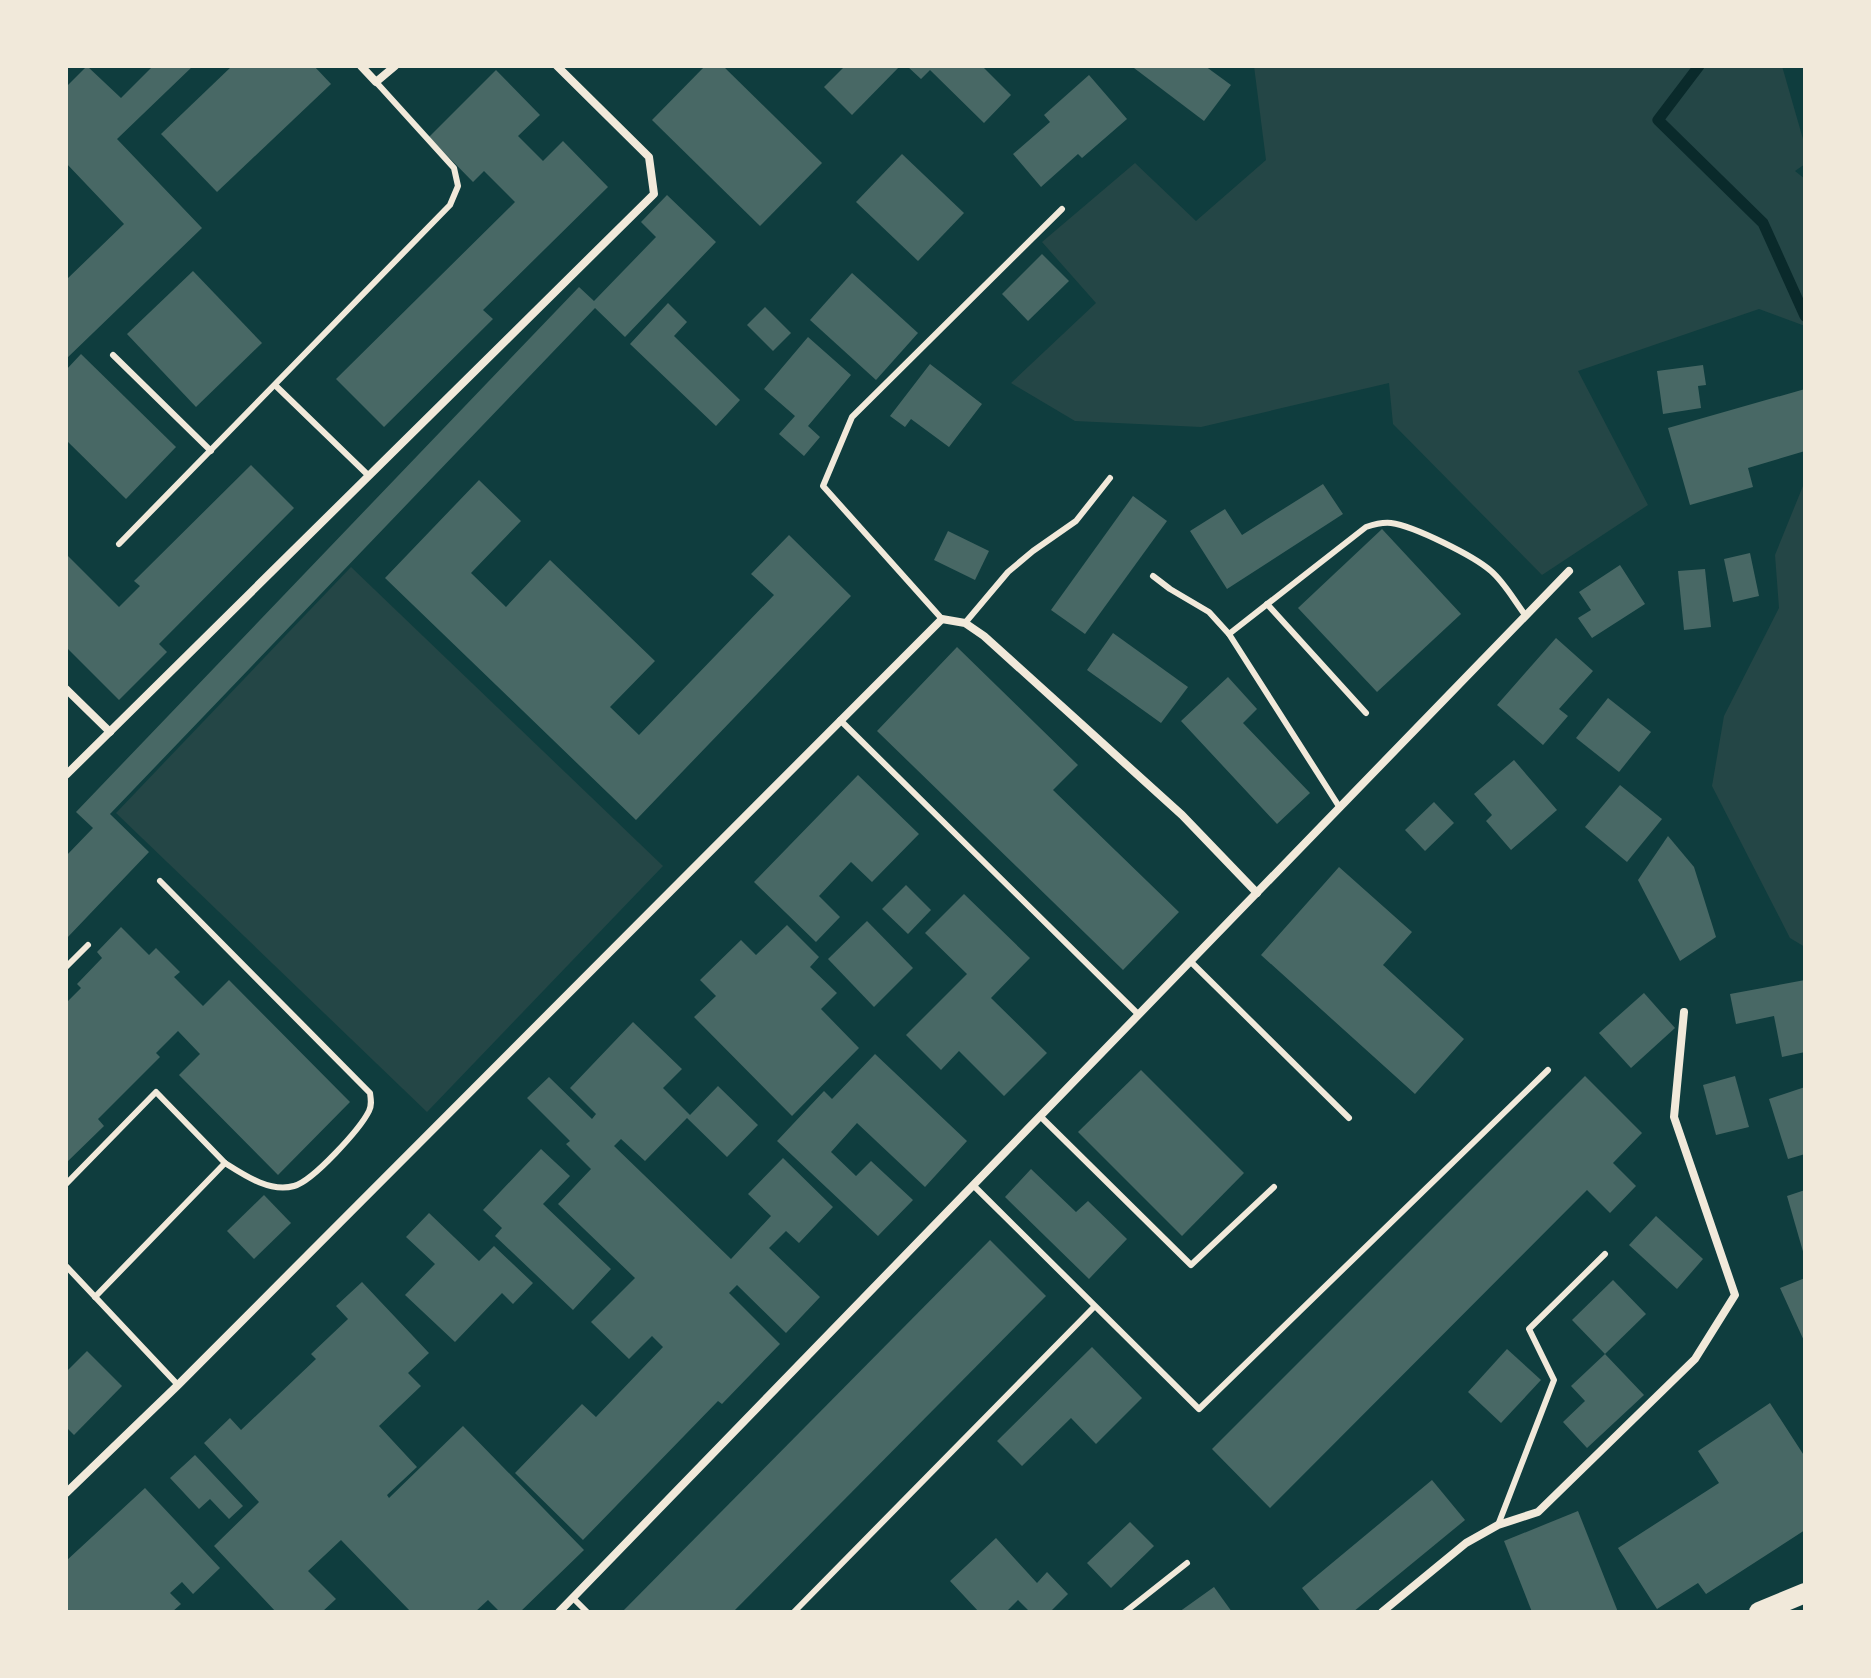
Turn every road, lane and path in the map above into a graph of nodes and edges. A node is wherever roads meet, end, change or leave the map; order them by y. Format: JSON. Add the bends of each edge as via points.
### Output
{"nodes":[{"id":1,"x":361,"y":66,"type":"edge"},
{"id":2,"x":395,"y":66,"type":"edge"},
{"id":3,"x":557,"y":66,"type":"edge"},
{"id":4,"x":376,"y":82,"type":"junction"},
{"id":5,"x":1062,"y":209,"type":"dead end"},
{"id":6,"x":113,"y":355,"type":"dead end"},
{"id":7,"x":276,"y":386,"type":"junction"},
{"id":8,"x":211,"y":451,"type":"junction"},
{"id":9,"x":369,"y":476,"type":"junction"},
{"id":10,"x":1110,"y":478,"type":"dead end"},
{"id":11,"x":119,"y":544,"type":"dead end"},
{"id":12,"x":1569,"y":571,"type":"dead end"},
{"id":13,"x":1153,"y":576,"type":"dead end"},
{"id":14,"x":1267,"y":604,"type":"junction"},
{"id":15,"x":1526,"y":616,"type":"junction"},
{"id":16,"x":942,"y":619,"type":"junction"},
{"id":17,"x":965,"y":623,"type":"junction"},
{"id":18,"x":1229,"y":634,"type":"junction"},
{"id":19,"x":66,"y":689,"type":"edge"},
{"id":20,"x":1366,"y":713,"type":"dead end"},
{"id":21,"x":840,"y":720,"type":"junction"},
{"id":22,"x":110,"y":732,"type":"junction"},
{"id":23,"x":66,"y":775,"type":"edge"},
{"id":24,"x":1340,"y":808,"type":"junction"},
{"id":25,"x":160,"y":881,"type":"dead end"},
{"id":26,"x":1257,"y":893,"type":"junction"},
{"id":27,"x":88,"y":945,"type":"dead end"},
{"id":28,"x":1190,"y":961,"type":"junction"},
{"id":29,"x":66,"y":967,"type":"edge"},
{"id":30,"x":1684,"y":1012,"type":"dead end"},
{"id":31,"x":1139,"y":1015,"type":"junction"},
{"id":32,"x":1548,"y":1070,"type":"dead end"},
{"id":33,"x":1040,"y":1116,"type":"junction"},
{"id":34,"x":1349,"y":1118,"type":"dead end"},
{"id":35,"x":225,"y":1163,"type":"junction"},
{"id":36,"x":66,"y":1184,"type":"edge"},
{"id":37,"x":973,"y":1185,"type":"junction"},
{"id":38,"x":1274,"y":1187,"type":"dead end"},
{"id":39,"x":1605,"y":1254,"type":"dead end"},
{"id":40,"x":66,"y":1266,"type":"edge"},
{"id":41,"x":95,"y":1297,"type":"junction"},
{"id":42,"x":1094,"y":1307,"type":"junction"},
{"id":43,"x":178,"y":1385,"type":"junction"},
{"id":44,"x":66,"y":1493,"type":"edge"},
{"id":45,"x":1498,"y":1525,"type":"junction"},
{"id":46,"x":1187,"y":1563,"type":"dead end"},
{"id":47,"x":1805,"y":1593,"type":"edge"},
{"id":48,"x":573,"y":1598,"type":"junction"},
{"id":49,"x":559,"y":1612,"type":"edge"},
{"id":50,"x":587,"y":1612,"type":"edge"},
{"id":51,"x":794,"y":1612,"type":"edge"},
{"id":52,"x":1125,"y":1612,"type":"edge"},
{"id":53,"x":1382,"y":1612,"type":"edge"},
{"id":54,"x":1759,"y":1612,"type":"edge"}],
"edges":[{"from":1,"to":4,"type":"street"},
{"from":2,"to":4,"type":"street"},
{"from":3,"to":9,"type":"street","via":[[649,157],[654,194]]},
{"from":4,"to":7,"type":"lane","via":[[454,168],[458,186],[450,205]]},
{"from":5,"to":16,"type":"lane","via":[[852,417],[823,486]]},
{"from":6,"to":8,"type":"lane"},
{"from":7,"to":8,"type":"lane"},
{"from":7,"to":9,"type":"lane"},
{"from":8,"to":11,"type":"lane"},
{"from":9,"to":22,"type":"street"},
{"from":10,"to":17,"type":"lane","via":[[1076,521],[1008,572]]},
{"from":12,"to":15,"type":"street"},
{"from":13,"to":18,"type":"lane","via":[[1209,612]]},
{"from":14,"to":15,"type":"lane","via":[[1366,527],[1393,523],[1492,572]]},
{"from":14,"to":18,"type":"lane"},
{"from":14,"to":20,"type":"lane"},
{"from":15,"to":24,"type":"street"},
{"from":16,"to":17,"type":"street"},
{"from":16,"to":21,"type":"street"},
{"from":17,"to":26,"type":"street","via":[[1182,815]]},
{"from":18,"to":24,"type":"lane"},
{"from":19,"to":22,"type":"street"},
{"from":21,"to":31,"type":"lane"},
{"from":21,"to":43,"type":"street"},
{"from":22,"to":23,"type":"street"},
{"from":24,"to":26,"type":"street"},
{"from":25,"to":35,"type":"lane","via":[[370,1093],[371,1107],[362,1122],[307,1180],[293,1187],[252,1180]]},
{"from":26,"to":28,"type":"street"},
{"from":27,"to":29,"type":"lane"},
{"from":28,"to":31,"type":"street"},
{"from":28,"to":34,"type":"lane"},
{"from":30,"to":45,"type":"street","via":[[1674,1117],[1735,1295],[1695,1359],[1538,1512]]},
{"from":31,"to":33,"type":"street"},
{"from":32,"to":42,"type":"lane","via":[[1199,1409]]},
{"from":33,"to":37,"type":"street"},
{"from":33,"to":38,"type":"lane","via":[[1191,1265]]},
{"from":35,"to":36,"type":"lane","via":[[156,1092]]},
{"from":35,"to":41,"type":"lane"},
{"from":37,"to":42,"type":"lane"},
{"from":37,"to":48,"type":"street"},
{"from":39,"to":45,"type":"lane","via":[[1529,1329],[1554,1380]]},
{"from":40,"to":41,"type":"lane"},
{"from":41,"to":43,"type":"lane"},
{"from":42,"to":51,"type":"lane"},
{"from":43,"to":44,"type":"street"},
{"from":45,"to":53,"type":"street","via":[[1466,1543]]},
{"from":46,"to":52,"type":"lane"},
{"from":47,"to":54,"type":"main road"},
{"from":48,"to":49,"type":"street"},
{"from":48,"to":50,"type":"lane"}]}
